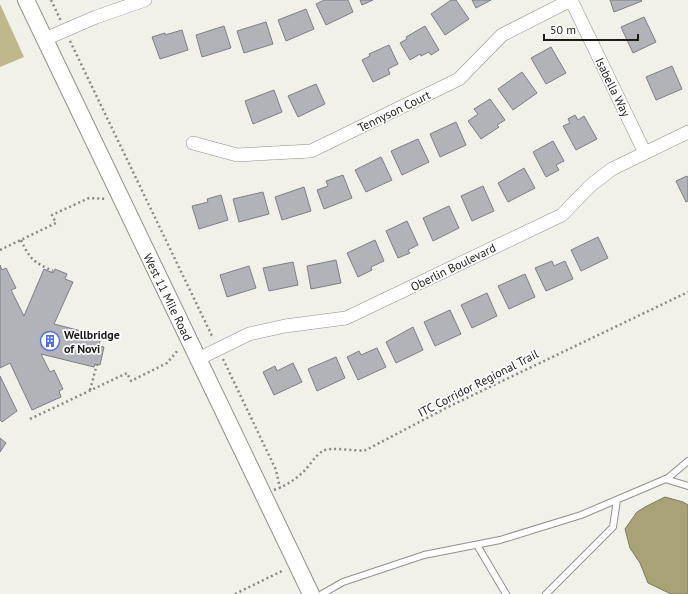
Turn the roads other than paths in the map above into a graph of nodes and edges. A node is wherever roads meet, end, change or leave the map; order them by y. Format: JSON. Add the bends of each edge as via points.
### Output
{"nodes":[{"id":1,"x":26,"y":0,"type":"edge"},
{"id":2,"x":145,"y":0,"type":"edge"},
{"id":3,"x":571,"y":0,"type":"edge"},
{"id":4,"x":45,"y":39,"type":"junction"},
{"id":5,"x":688,"y":132,"type":"edge"},
{"id":6,"x":193,"y":143,"type":"dead end"},
{"id":7,"x":644,"y":153,"type":"junction"},
{"id":8,"x":198,"y":359,"type":"junction"},
{"id":9,"x":688,"y":462,"type":"edge"},
{"id":10,"x":665,"y":479,"type":"junction"},
{"id":11,"x":688,"y":486,"type":"edge"},
{"id":12,"x":617,"y":500,"type":"junction"},
{"id":13,"x":477,"y":545,"type":"junction"},
{"id":14,"x":311,"y":594,"type":"edge"},
{"id":15,"x":322,"y":594,"type":"edge"},
{"id":16,"x":506,"y":594,"type":"edge"},
{"id":17,"x":546,"y":594,"type":"edge"}],
"edges":[{"from":1,"to":4,"type":"street","name":"West 11 Mile Road"},
{"from":2,"to":4,"type":"street"},
{"from":3,"to":6,"type":"street","name":"Tennyson Court","via":[[502,35],[459,79],[311,151],[238,154]]},
{"from":3,"to":7,"type":"street","name":"Isabella Way"},
{"from":4,"to":8,"type":"street","name":"West 11 Mile Road"},
{"from":5,"to":7,"type":"street","name":"Oberlin Boulevard"},
{"from":7,"to":8,"type":"street","name":"Oberlin Boulevard","via":[[612,169],[591,185],[562,215],[346,318],[285,326],[249,334]]},
{"from":8,"to":14,"type":"street","name":"West 11 Mile Road"},
{"from":9,"to":10,"type":"lane"},
{"from":10,"to":11,"type":"lane"},
{"from":10,"to":12,"type":"lane"},
{"from":12,"to":13,"type":"lane","via":[[523,534]]},
{"from":12,"to":17,"type":"lane","via":[[613,527]]},
{"from":13,"to":15,"type":"lane","via":[[424,555],[344,582]]},
{"from":13,"to":16,"type":"lane"}]}
